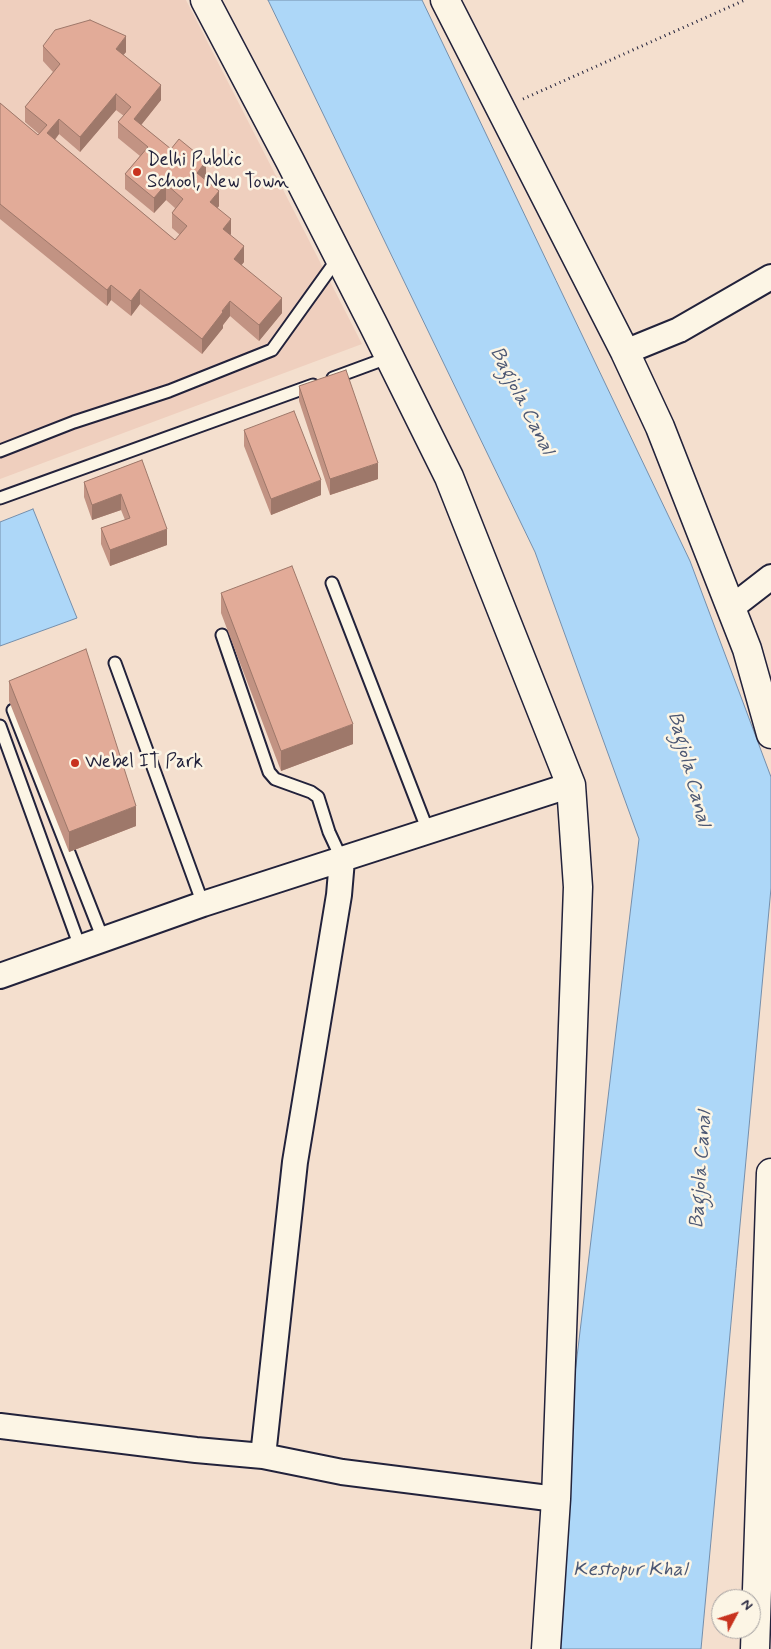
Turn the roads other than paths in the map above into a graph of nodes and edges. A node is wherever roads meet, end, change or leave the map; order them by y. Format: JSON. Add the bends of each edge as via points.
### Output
{"nodes":[{"id":1,"x":205,"y":0,"type":"edge"},
{"id":2,"x":445,"y":0,"type":"edge"},
{"id":3,"x":339,"y":256,"type":"junction"},
{"id":4,"x":771,"y":276,"type":"edge"},
{"id":5,"x":625,"y":352,"type":"junction"},
{"id":6,"x":390,"y":357,"type":"junction"},
{"id":7,"x":0,"y":451,"type":"edge"},
{"id":8,"x":0,"y":498,"type":"edge"},
{"id":9,"x":771,"y":577,"type":"edge"},
{"id":10,"x":332,"y":583,"type":"dead end"},
{"id":11,"x":731,"y":608,"type":"junction"},
{"id":12,"x":222,"y":635,"type":"dead end"},
{"id":13,"x":115,"y":663,"type":"dead end"},
{"id":14,"x":766,"y":692,"type":"edge"},
{"id":15,"x":13,"y":710,"type":"edge"},
{"id":16,"x":0,"y":726,"type":"edge"},
{"id":17,"x":771,"y":734,"type":"edge"},
{"id":18,"x":571,"y":785,"type":"junction"},
{"id":19,"x":428,"y":831,"type":"junction"},
{"id":20,"x":342,"y":860,"type":"junction"},
{"id":21,"x":204,"y":904,"type":"junction"},
{"id":22,"x":103,"y":939,"type":"junction"},
{"id":23,"x":80,"y":947,"type":"junction"},
{"id":24,"x":0,"y":976,"type":"edge"},
{"id":25,"x":771,"y":1173,"type":"edge"},
{"id":26,"x":0,"y":1426,"type":"edge"},
{"id":27,"x":262,"y":1456,"type":"junction"},
{"id":28,"x":556,"y":1498,"type":"junction"},
{"id":29,"x":546,"y":1649,"type":"edge"},
{"id":30,"x":755,"y":1649,"type":"edge"}],
"edges":[{"from":1,"to":3,"type":"street"},
{"from":2,"to":5,"type":"street"},
{"from":3,"to":6,"type":"street"},
{"from":3,"to":7,"type":"lane","via":[[272,350],[169,391],[74,422]]},
{"from":4,"to":5,"type":"street","via":[[679,330]]},
{"from":5,"to":11,"type":"street","via":[[660,427]]},
{"from":6,"to":8,"type":"lane"},
{"from":6,"to":18,"type":"street","via":[[449,477]]},
{"from":9,"to":11,"type":"street"},
{"from":10,"to":19,"type":"lane"},
{"from":11,"to":14,"type":"street"},
{"from":12,"to":20,"type":"lane","via":[[269,772],[275,779],[318,797]]},
{"from":13,"to":21,"type":"lane"},
{"from":14,"to":17,"type":"street"},
{"from":15,"to":22,"type":"lane"},
{"from":16,"to":23,"type":"lane"},
{"from":18,"to":19,"type":"street"},
{"from":18,"to":28,"type":"street","via":[[578,887]]},
{"from":19,"to":20,"type":"street"},
{"from":20,"to":21,"type":"street"},
{"from":20,"to":27,"type":"street","via":[[295,1162]]},
{"from":21,"to":22,"type":"street"},
{"from":22,"to":23,"type":"street"},
{"from":23,"to":24,"type":"street"},
{"from":25,"to":30,"type":"street"},
{"from":26,"to":27,"type":"street"},
{"from":27,"to":28,"type":"street","via":[[342,1472]]},
{"from":28,"to":29,"type":"street"}]}
